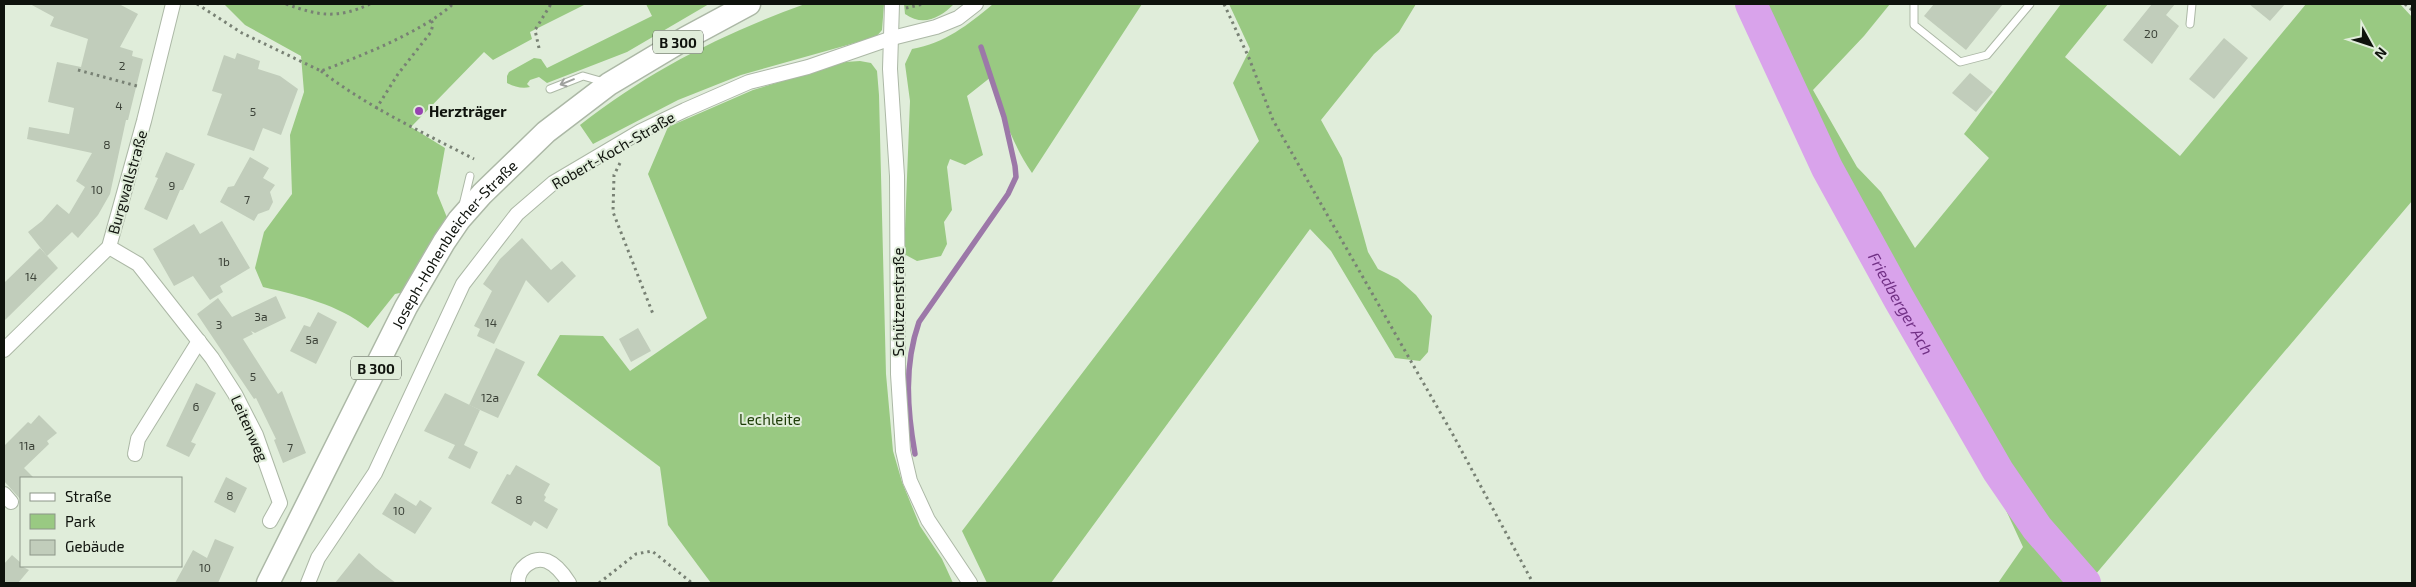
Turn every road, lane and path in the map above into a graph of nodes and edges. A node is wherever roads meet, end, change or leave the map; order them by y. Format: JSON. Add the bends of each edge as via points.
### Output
{"nodes":[{"id":1,"x":173,"y":4,"type":"edge"},
{"id":2,"x":198,"y":4,"type":"edge"},
{"id":3,"x":286,"y":4,"type":"edge"},
{"id":4,"x":370,"y":4,"type":"edge"},
{"id":5,"x":453,"y":4,"type":"edge"},
{"id":6,"x":551,"y":4,"type":"edge"},
{"id":7,"x":749,"y":4,"type":"edge"},
{"id":8,"x":892,"y":4,"type":"edge"},
{"id":9,"x":976,"y":4,"type":"edge"},
{"id":10,"x":1224,"y":4,"type":"edge"},
{"id":11,"x":1914,"y":4,"type":"edge"},
{"id":12,"x":2030,"y":4,"type":"edge"},
{"id":13,"x":2192,"y":4,"type":"edge"},
{"id":14,"x":2404,"y":4,"type":"edge"},
{"id":15,"x":2412,"y":10,"type":"edge"},
{"id":16,"x":430,"y":20,"type":"junction"},
{"id":17,"x":2190,"y":24,"type":"dead end"},
{"id":18,"x":892,"y":38,"type":"junction"},
{"id":19,"x":538,"y":48,"type":"dead end"},
{"id":20,"x":78,"y":70,"type":"dead end"},
{"id":21,"x":321,"y":71,"type":"junction"},
{"id":22,"x":609,"y":84,"type":"junction"},
{"id":23,"x":550,"y":89,"type":"dead end"},
{"id":24,"x":152,"y":90,"type":"junction"},
{"id":25,"x":376,"y":109,"type":"junction"},
{"id":26,"x":622,"y":158,"type":"dead end"},
{"id":27,"x":474,"y":159,"type":"dead end"},
{"id":28,"x":470,"y":176,"type":"dead end"},
{"id":29,"x":460,"y":220,"type":"junction"},
{"id":30,"x":109,"y":247,"type":"junction"},
{"id":31,"x":652,"y":314,"type":"dead end"},
{"id":32,"x":199,"y":341,"type":"junction"},
{"id":33,"x":4,"y":350,"type":"edge"},
{"id":34,"x":134,"y":454,"type":"dead end"},
{"id":35,"x":270,"y":521,"type":"dead end"},
{"id":36,"x":268,"y":583,"type":"edge"},
{"id":37,"x":308,"y":583,"type":"edge"},
{"id":38,"x":518,"y":583,"type":"edge"},
{"id":39,"x":569,"y":583,"type":"edge"},
{"id":40,"x":599,"y":583,"type":"edge"},
{"id":41,"x":692,"y":583,"type":"edge"},
{"id":42,"x":970,"y":583,"type":"edge"},
{"id":43,"x":1533,"y":583,"type":"edge"}],
"edges":[{"from":1,"to":24,"type":"street","name":"Burgwallstraße"},
{"from":2,"to":21,"type":"path","via":[[242,33]]},
{"from":3,"to":4,"type":"path","via":[[312,14],[333,16]]},
{"from":5,"to":16,"type":"path"},
{"from":6,"to":19,"type":"path","via":[[536,30]]},
{"from":7,"to":22,"type":"main road","name":"Joseph-Hohenbleicher-Straße","number":"B 300"},
{"from":8,"to":18,"type":"street","name":"Schützenstraße"},
{"from":9,"to":18,"type":"street","name":"Robert-Koch-Straße","via":[[958,18],[936,27]]},
{"from":10,"to":43,"type":"path","via":[[1273,120],[1452,433]]},
{"from":11,"to":12,"type":"lane","via":[[1914,25],[1960,62],[1987,55]]},
{"from":13,"to":17,"type":"lane"},
{"from":14,"to":15,"type":"path"},
{"from":16,"to":21,"type":"path","via":[[356,59]]},
{"from":16,"to":25,"type":"path","via":[[433,24],[431,32]]},
{"from":18,"to":37,"type":"street","name":"Robert-Koch-Straße","via":[[808,67],[749,82],[685,110],[641,131],[552,183],[517,214],[464,284],[375,473],[318,558]]},
{"from":18,"to":42,"type":"street","name":"Schützenstraße","via":[[890,69],[897,176],[898,374],[903,451],[910,481],[928,520]]},
{"from":20,"to":24,"type":"path"},
{"from":21,"to":25,"type":"path"},
{"from":22,"to":23,"type":"lane","one_way":true,"via":[[583,76]]},
{"from":22,"to":29,"type":"main road","name":"Joseph-Hohenbleicher-Straße","number":"B 300","via":[[546,132]]},
{"from":24,"to":30,"type":"street","name":"Burgwallstraße"},
{"from":25,"to":27,"type":"path"},
{"from":26,"to":31,"type":"path","via":[[614,175],[612,212]]},
{"from":28,"to":29,"type":"lane"},
{"from":29,"to":36,"type":"main road","name":"Joseph-Hohenbleicher-Straße","number":"B 300","via":[[406,307]]},
{"from":30,"to":32,"type":"street","name":"Leitenweg","via":[[138,264]]},
{"from":30,"to":33,"type":"street","name":"Burgwallstraße"},
{"from":32,"to":34,"type":"street","via":[[138,439]]},
{"from":32,"to":35,"type":"street","name":"Leitenweg","via":[[236,394],[256,435],[280,503]]},
{"from":38,"to":39,"type":"street","via":[[519,573],[540,559],[557,568]]},
{"from":40,"to":41,"type":"path","via":[[636,554],[652,552]]}]}
